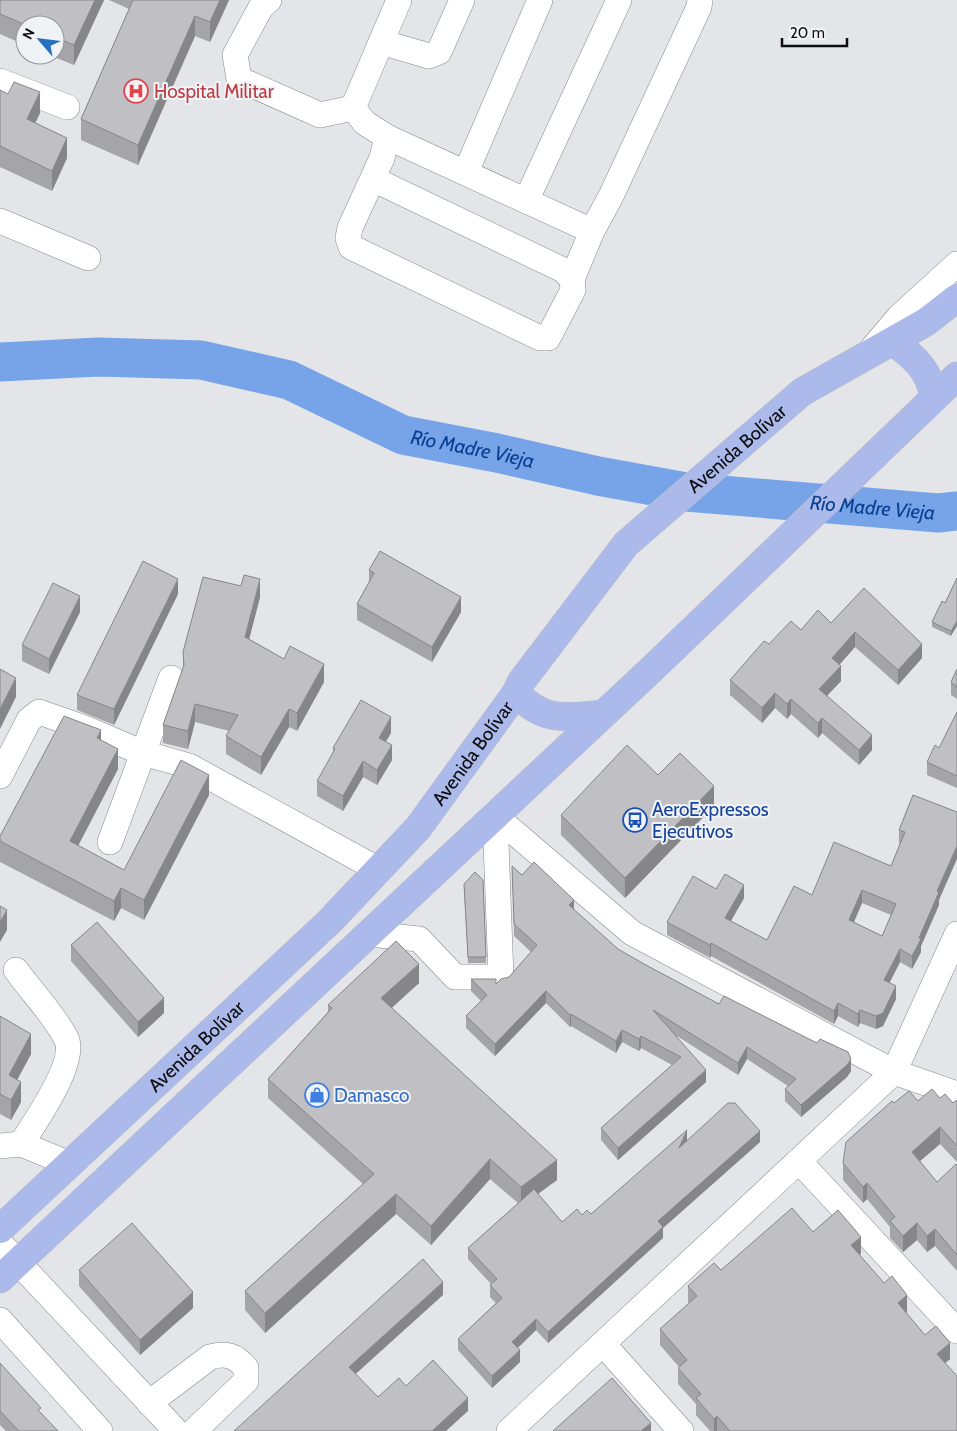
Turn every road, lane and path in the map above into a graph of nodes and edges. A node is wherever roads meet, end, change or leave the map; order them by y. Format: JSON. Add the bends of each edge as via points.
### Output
{"nodes":[{"id":1,"x":268,"y":0,"type":"edge"},
{"id":2,"x":399,"y":0,"type":"edge"},
{"id":3,"x":462,"y":0,"type":"edge"},
{"id":4,"x":540,"y":0,"type":"edge"},
{"id":5,"x":619,"y":0,"type":"edge"},
{"id":6,"x":700,"y":0,"type":"edge"},
{"id":7,"x":381,"y":42,"type":"junction"},
{"id":8,"x":0,"y":81,"type":"edge"},
{"id":9,"x":67,"y":107,"type":"dead end"},
{"id":10,"x":353,"y":108,"type":"junction"},
{"id":11,"x":387,"y":137,"type":"junction"},
{"id":12,"x":466,"y":172,"type":"junction"},
{"id":13,"x":373,"y":179,"type":"junction"},
{"id":14,"x":526,"y":201,"type":"junction"},
{"id":15,"x":0,"y":221,"type":"edge"},
{"id":16,"x":592,"y":231,"type":"junction"},
{"id":17,"x":88,"y":258,"type":"dead end"},
{"id":18,"x":957,"y":264,"type":"edge"},
{"id":19,"x":572,"y":279,"type":"junction"},
{"id":20,"x":957,"y":298,"type":"edge"},
{"id":21,"x":893,"y":342,"type":"junction"},
{"id":22,"x":864,"y":359,"type":"junction"},
{"id":23,"x":957,"y":376,"type":"edge"},
{"id":24,"x":934,"y":398,"type":"junction"},
{"id":25,"x":171,"y":678,"type":"dead end"},
{"id":26,"x":519,"y":687,"type":"junction"},
{"id":27,"x":602,"y":714,"type":"junction"},
{"id":28,"x":143,"y":753,"type":"junction"},
{"id":29,"x":0,"y":776,"type":"edge"},
{"id":30,"x":495,"y":816,"type":"junction"},
{"id":31,"x":110,"y":842,"type":"dead end"},
{"id":32,"x":379,"y":870,"type":"junction"},
{"id":33,"x":369,"y":934,"type":"junction"},
{"id":34,"x":957,"y":934,"type":"edge"},
{"id":35,"x":16,"y":970,"type":"dead end"},
{"id":36,"x":894,"y":1072,"type":"junction"},
{"id":37,"x":957,"y":1094,"type":"edge"},
{"id":38,"x":11,"y":1145,"type":"edge"},
{"id":39,"x":799,"y":1161,"type":"junction"},
{"id":40,"x":70,"y":1164,"type":"junction"},
{"id":41,"x":0,"y":1229,"type":"edge"},
{"id":42,"x":0,"y":1242,"type":"edge"},
{"id":43,"x":9,"y":1271,"type":"edge"},
{"id":44,"x":0,"y":1320,"type":"edge"},
{"id":45,"x":957,"y":1331,"type":"edge"},
{"id":46,"x":603,"y":1344,"type":"junction"},
{"id":47,"x":149,"y":1403,"type":"junction"},
{"id":48,"x":100,"y":1431,"type":"edge"},
{"id":49,"x":176,"y":1431,"type":"edge"},
{"id":50,"x":194,"y":1431,"type":"edge"},
{"id":51,"x":509,"y":1431,"type":"edge"},
{"id":52,"x":681,"y":1431,"type":"edge"}],
"edges":[{"from":1,"to":10,"type":"street","via":[[235,55],[239,79],[320,115]]},
{"from":2,"to":7,"type":"street"},
{"from":3,"to":7,"type":"street","via":[[439,52],[434,55]]},
{"from":4,"to":12,"type":"street"},
{"from":5,"to":14,"type":"street"},
{"from":6,"to":16,"type":"street","via":[[687,34]]},
{"from":7,"to":10,"type":"street"},
{"from":8,"to":9,"type":"street"},
{"from":10,"to":11,"type":"street","via":[[364,123]]},
{"from":11,"to":12,"type":"street"},
{"from":11,"to":13,"type":"street"},
{"from":12,"to":14,"type":"street"},
{"from":13,"to":19,"type":"street","via":[[563,270]]},
{"from":13,"to":19,"type":"street","via":[[348,238],[351,247],[362,253],[540,338],[548,338],[573,290]]},
{"from":14,"to":16,"type":"street"},
{"from":15,"to":17,"type":"street"},
{"from":16,"to":19,"type":"street"},
{"from":18,"to":22,"type":"street","via":[[899,317]]},
{"from":20,"to":21,"type":"main road","name":"Avenida Bolívar"},
{"from":21,"to":22,"type":"main road","name":"Avenida Bolívar"},
{"from":21,"to":24,"type":"main road","via":[[914,356],[925,369],[932,383]]},
{"from":22,"to":26,"type":"main road","name":"Avenida Bolívar","via":[[802,392],[626,544]]},
{"from":23,"to":24,"type":"main road","name":"Avenida Bolívar"},
{"from":24,"to":27,"type":"main road","name":"Avenida Bolívar"},
{"from":25,"to":28,"type":"street"},
{"from":26,"to":27,"type":"main road","via":[[537,711],[563,718]]},
{"from":26,"to":32,"type":"main road","name":"Avenida Bolívar","via":[[418,828]]},
{"from":27,"to":30,"type":"main road","name":"Avenida Bolívar"},
{"from":28,"to":29,"type":"street","via":[[39,712],[29,720]]},
{"from":28,"to":31,"type":"street"},
{"from":28,"to":32,"type":"street","via":[[189,766]]},
{"from":30,"to":33,"type":"main road","name":"Avenida Bolívar"},
{"from":30,"to":33,"type":"street","via":[[502,977],[455,977],[419,938]]},
{"from":30,"to":36,"type":"street","via":[[632,933]]},
{"from":32,"to":40,"type":"main road","name":"Avenida Bolívar","via":[[329,922]]},
{"from":33,"to":43,"type":"main road","name":"Avenida Bolívar"},
{"from":34,"to":36,"type":"street"},
{"from":35,"to":38,"type":"street","via":[[67,1040],[68,1058],[61,1076]]},
{"from":36,"to":37,"type":"street"},
{"from":36,"to":39,"type":"street"},
{"from":38,"to":40,"type":"street"},
{"from":39,"to":45,"type":"street"},
{"from":39,"to":46,"type":"street"},
{"from":40,"to":41,"type":"main road","name":"Avenida Bolívar"},
{"from":42,"to":43,"type":"street"},
{"from":43,"to":47,"type":"street"},
{"from":44,"to":48,"type":"street"},
{"from":46,"to":51,"type":"street"},
{"from":46,"to":52,"type":"street"},
{"from":47,"to":49,"type":"street"},
{"from":47,"to":50,"type":"street","via":[[210,1357],[222,1353],[238,1358],[246,1368],[246,1382]]}]}
